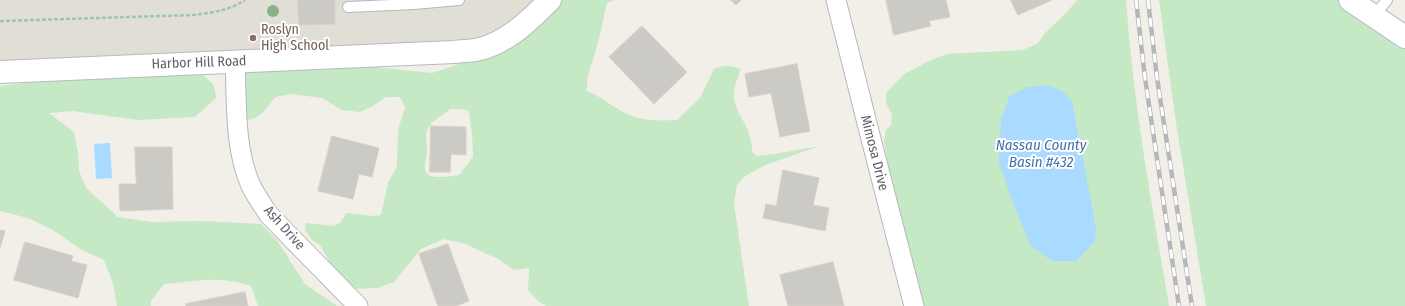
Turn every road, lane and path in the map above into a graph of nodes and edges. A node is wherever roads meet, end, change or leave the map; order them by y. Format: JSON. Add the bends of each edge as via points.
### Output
{"nodes":[{"id":1,"x":245,"y":0,"type":"edge"},
{"id":2,"x":459,"y":0,"type":"edge"},
{"id":3,"x":550,"y":0,"type":"edge"},
{"id":4,"x":836,"y":0,"type":"edge"},
{"id":5,"x":1350,"y":0,"type":"edge"},
{"id":6,"x":348,"y":7,"type":"dead end"},
{"id":7,"x":1381,"y":8,"type":"edge"},
{"id":8,"x":0,"y":21,"type":"edge"},
{"id":9,"x":1405,"y":37,"type":"edge"},
{"id":10,"x":235,"y":62,"type":"junction"},
{"id":11,"x":0,"y":72,"type":"edge"},
{"id":12,"x":358,"y":306,"type":"edge"},
{"id":13,"x":914,"y":306,"type":"edge"}],
"edges":[{"from":1,"to":8,"type":"path","via":[[224,11],[194,14]]},
{"from":2,"to":6,"type":"lane"},
{"from":3,"to":10,"type":"street","name":"Harbor Hill Road","via":[[514,33],[498,43],[475,50]]},
{"from":4,"to":13,"type":"street","name":"Mimosa Drive"},
{"from":5,"to":7,"type":"street"},
{"from":7,"to":9,"type":"street"},
{"from":10,"to":11,"type":"street","name":"Harbor Hill Road"},
{"from":10,"to":12,"type":"street","name":"Ash Drive","via":[[240,148],[251,186],[269,215]]}]}
